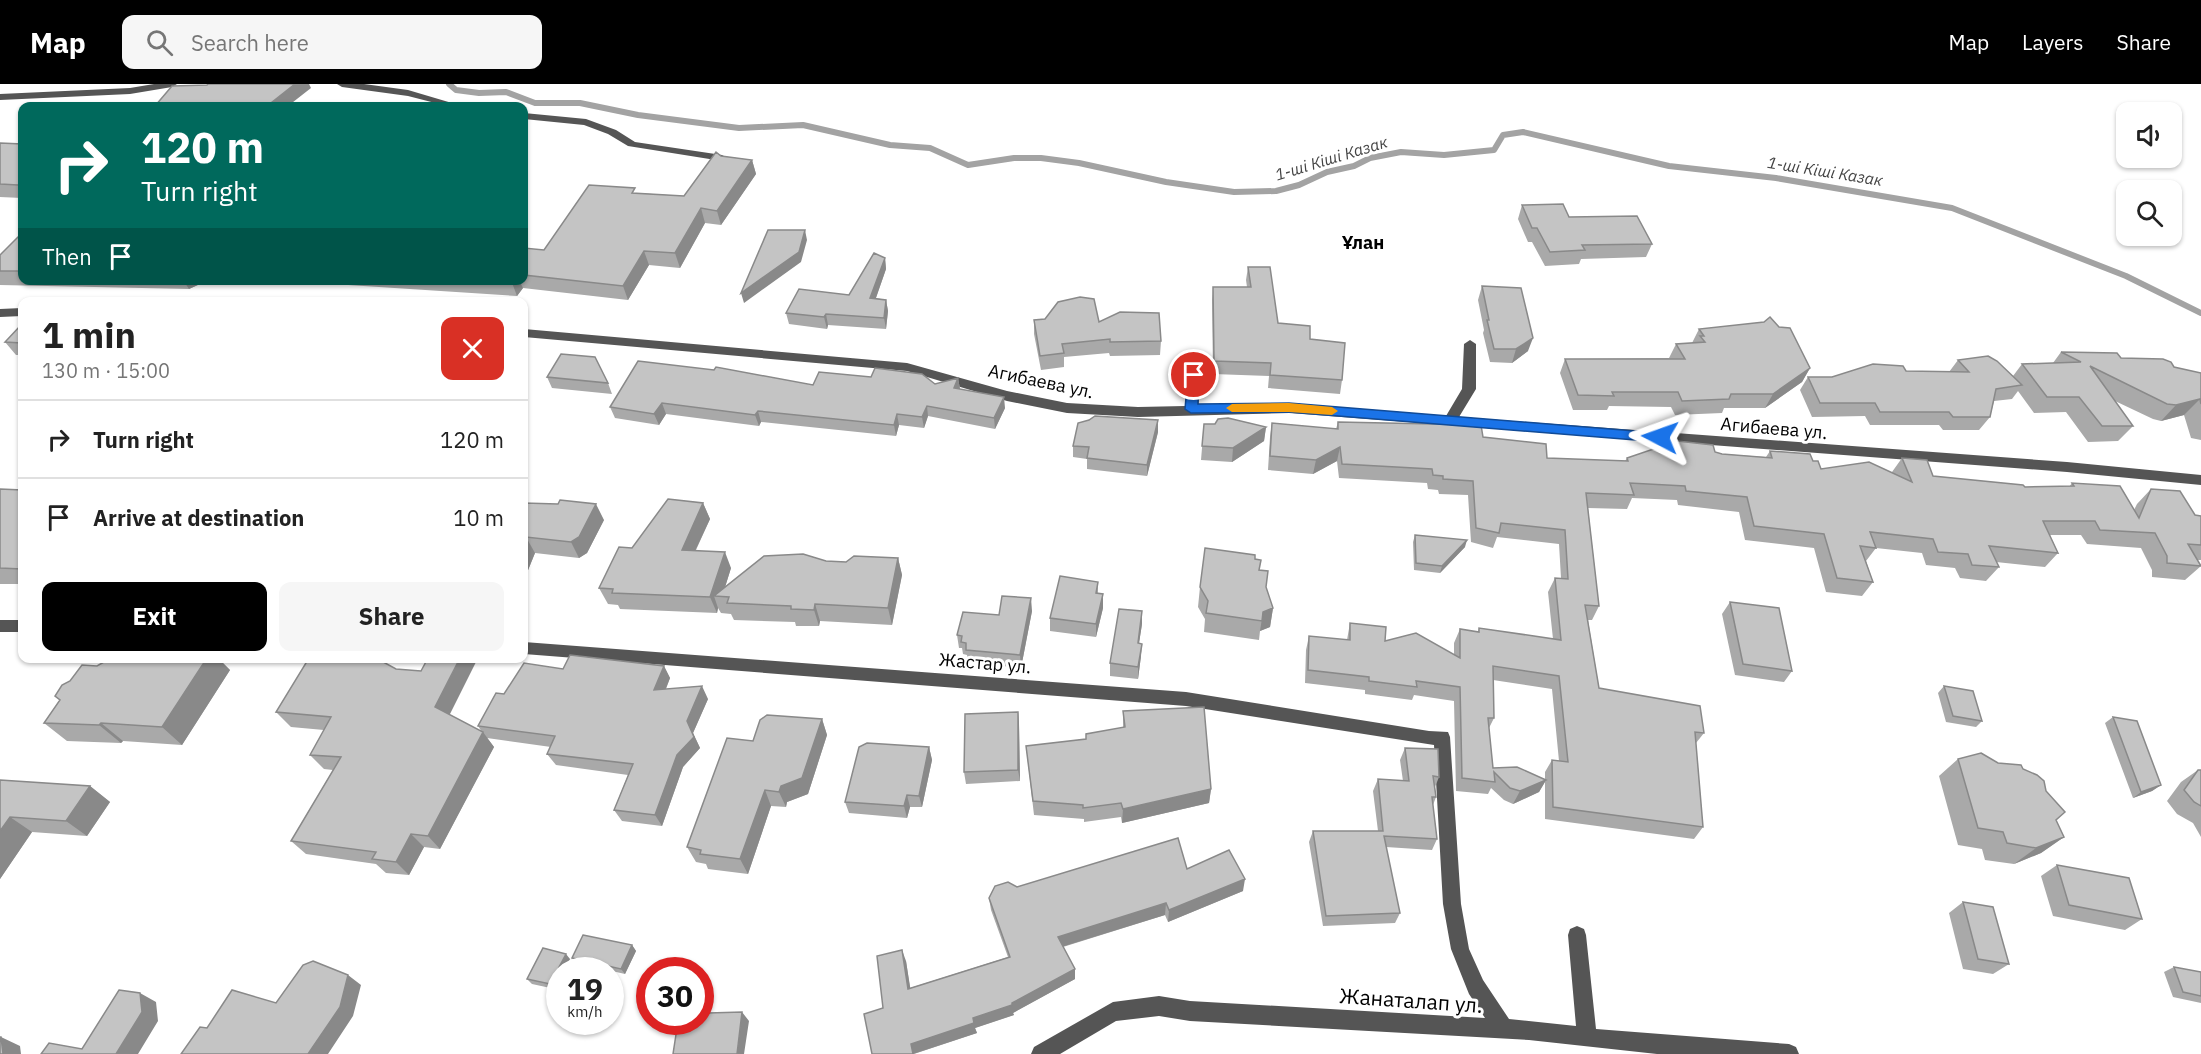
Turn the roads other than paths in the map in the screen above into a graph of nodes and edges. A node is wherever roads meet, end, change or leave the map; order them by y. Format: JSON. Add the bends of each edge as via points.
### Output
{"nodes":[{"id":1,"x":172,"y":84,"type":"edge"},
{"id":2,"x":342,"y":84,"type":"edge"},
{"id":3,"x":0,"y":98,"type":"edge"},
{"id":4,"x":426,"y":102,"type":"edge"},
{"id":5,"x":528,"y":116,"type":"edge"},
{"id":6,"x":722,"y":158,"type":"edge"},
{"id":7,"x":18,"y":312,"type":"edge"},
{"id":8,"x":0,"y":313,"type":"edge"},
{"id":9,"x":528,"y":333,"type":"edge"},
{"id":10,"x":1470,"y":344,"type":"dead end"},
{"id":11,"x":1194,"y":375,"type":"dead end"},
{"id":12,"x":1191,"y":409,"type":"junction"},
{"id":13,"x":1450,"y":420,"type":"junction"},
{"id":14,"x":2201,"y":480,"type":"edge"},
{"id":15,"x":0,"y":626,"type":"edge"},
{"id":16,"x":18,"y":626,"type":"edge"},
{"id":17,"x":528,"y":648,"type":"edge"},
{"id":18,"x":1576,"y":935,"type":"dead end"},
{"id":19,"x":1505,"y":1030,"type":"junction"},
{"id":20,"x":1587,"y":1037,"type":"junction"},
{"id":21,"x":1041,"y":1054,"type":"edge"},
{"id":22,"x":1789,"y":1054,"type":"edge"}],
"edges":[{"from":1,"to":3,"type":"street","via":[[130,91]]},
{"from":2,"to":4,"type":"street","via":[[387,89]]},
{"from":5,"to":6,"type":"street","via":[[586,122],[632,144]]},
{"from":7,"to":8,"type":"street"},
{"from":9,"to":12,"type":"street","name":"Агибаева ул.","via":[[907,367],[1066,408],[1138,412]]},
{"from":10,"to":13,"type":"street","via":[[1469,389]]},
{"from":11,"to":12,"type":"street"},
{"from":12,"to":13,"type":"street","name":"Агибаева ул.","via":[[1289,408]]},
{"from":13,"to":14,"type":"street","name":"Агибаева ул."},
{"from":15,"to":16,"type":"street"},
{"from":17,"to":19,"type":"street","name":"Жастар ул.","via":[[1186,699],[1442,737],[1452,904],[1461,949],[1476,987]]},
{"from":18,"to":20,"type":"street"},
{"from":19,"to":20,"type":"street","name":"Жанаталап ул."},
{"from":19,"to":21,"type":"street","name":"Жанаталап ул.","via":[[1158,1006],[1113,1012]]},
{"from":20,"to":22,"type":"street","name":"Жанаталап ул."}]}
